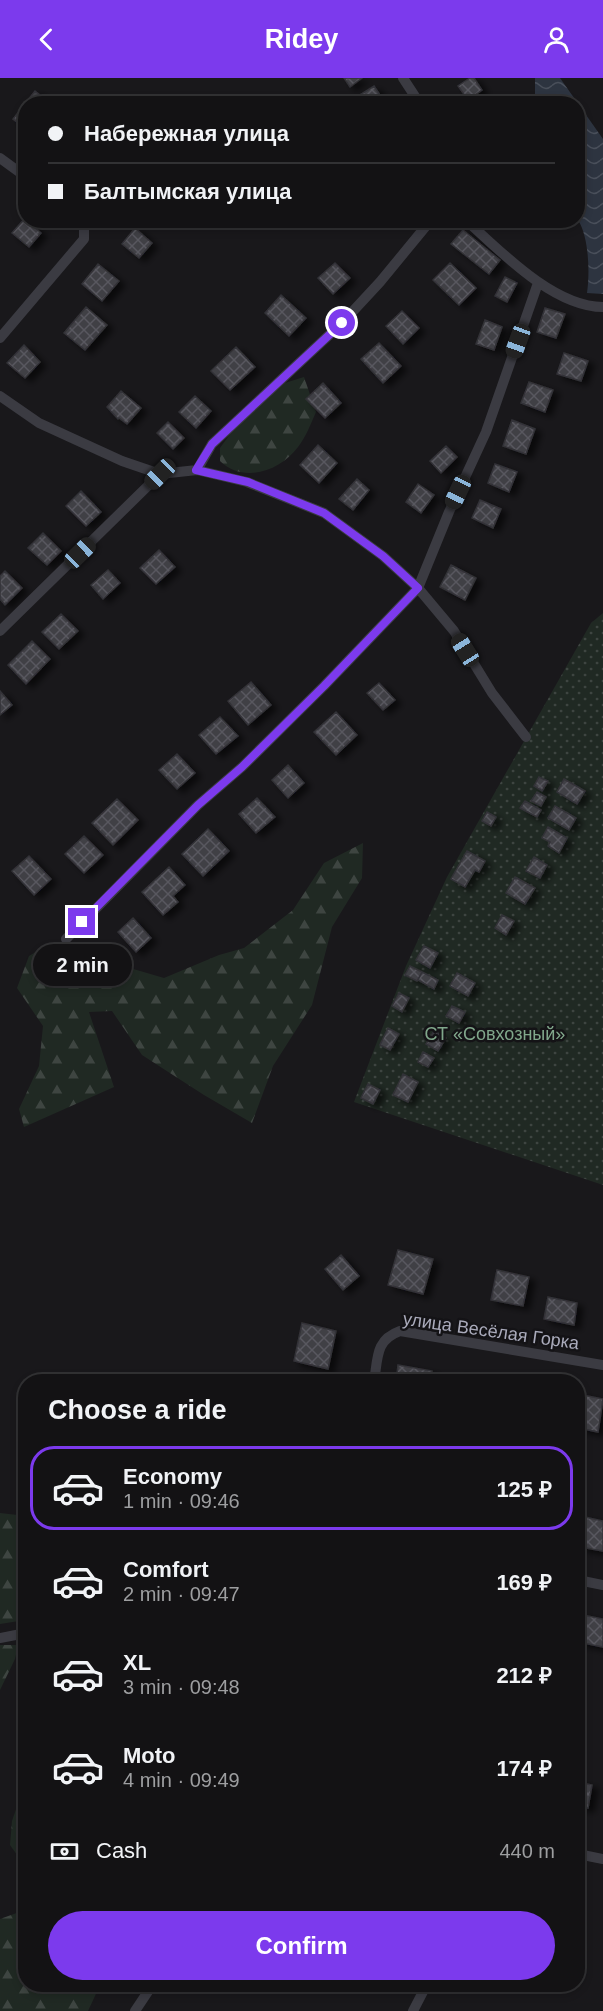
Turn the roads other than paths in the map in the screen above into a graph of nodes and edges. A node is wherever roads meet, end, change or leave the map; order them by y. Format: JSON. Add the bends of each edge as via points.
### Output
{"nodes":[{"id":1,"x":403,"y":78,"type":"edge"},
{"id":2,"x":415,"y":96,"type":"edge"},
{"id":3,"x":0,"y":158,"type":"edge"},
{"id":4,"x":18,"y":171,"type":"edge"},
{"id":5,"x":84,"y":228,"type":"edge"},
{"id":6,"x":424,"y":228,"type":"edge"},
{"id":7,"x":475,"y":228,"type":"edge"},
{"id":8,"x":538,"y":283,"type":"junction"},
{"id":9,"x":603,"y":307,"type":"edge"},
{"id":10,"x":0,"y":338,"type":"edge"},
{"id":11,"x":0,"y":396,"type":"edge"},
{"id":12,"x":196,"y":470,"type":"junction"},
{"id":13,"x":160,"y":474,"type":"junction"},
{"id":14,"x":418,"y":588,"type":"junction"},
{"id":15,"x":0,"y":631,"type":"edge"},
{"id":16,"x":526,"y":737,"type":"dead end"},
{"id":17,"x":66,"y":939,"type":"dead end"},
{"id":18,"x":603,"y":1365,"type":"edge"},
{"id":19,"x":375,"y":1374,"type":"edge"},
{"id":20,"x":585,"y":1581,"type":"edge"},
{"id":21,"x":603,"y":1585,"type":"edge"},
{"id":22,"x":18,"y":1635,"type":"edge"},
{"id":23,"x":0,"y":1638,"type":"edge"},
{"id":24,"x":585,"y":1855,"type":"edge"},
{"id":25,"x":603,"y":1859,"type":"edge"},
{"id":26,"x":148,"y":1992,"type":"edge"},
{"id":27,"x":423,"y":1992,"type":"edge"},
{"id":28,"x":135,"y":2011,"type":"edge"},
{"id":29,"x":413,"y":2011,"type":"edge"}],
"edges":[{"from":1,"to":2,"type":"street"},
{"from":3,"to":4,"type":"street"},
{"from":5,"to":10,"type":"street","via":[[84,239]]},
{"from":6,"to":12,"type":"street","via":[[342,323],[212,444]]},
{"from":7,"to":8,"type":"street"},
{"from":8,"to":9,"type":"street","via":[[589,307]]},
{"from":8,"to":14,"type":"street","via":[[486,432]]},
{"from":11,"to":13,"type":"street","via":[[39,423]]},
{"from":12,"to":13,"type":"street"},
{"from":12,"to":14,"type":"street","via":[[248,482],[324,513],[383,556]]},
{"from":13,"to":15,"type":"street"},
{"from":14,"to":16,"type":"street","via":[[454,631],[492,693]]},
{"from":14,"to":17,"type":"street","via":[[324,686],[198,805]]},
{"from":18,"to":19,"type":"street","name":"улица Весёлая Горка","via":[[400,1331],[388,1335],[380,1347]]},
{"from":20,"to":21,"type":"street"},
{"from":22,"to":23,"type":"street"},
{"from":24,"to":25,"type":"street"},
{"from":26,"to":28,"type":"street"},
{"from":27,"to":29,"type":"street"}]}
